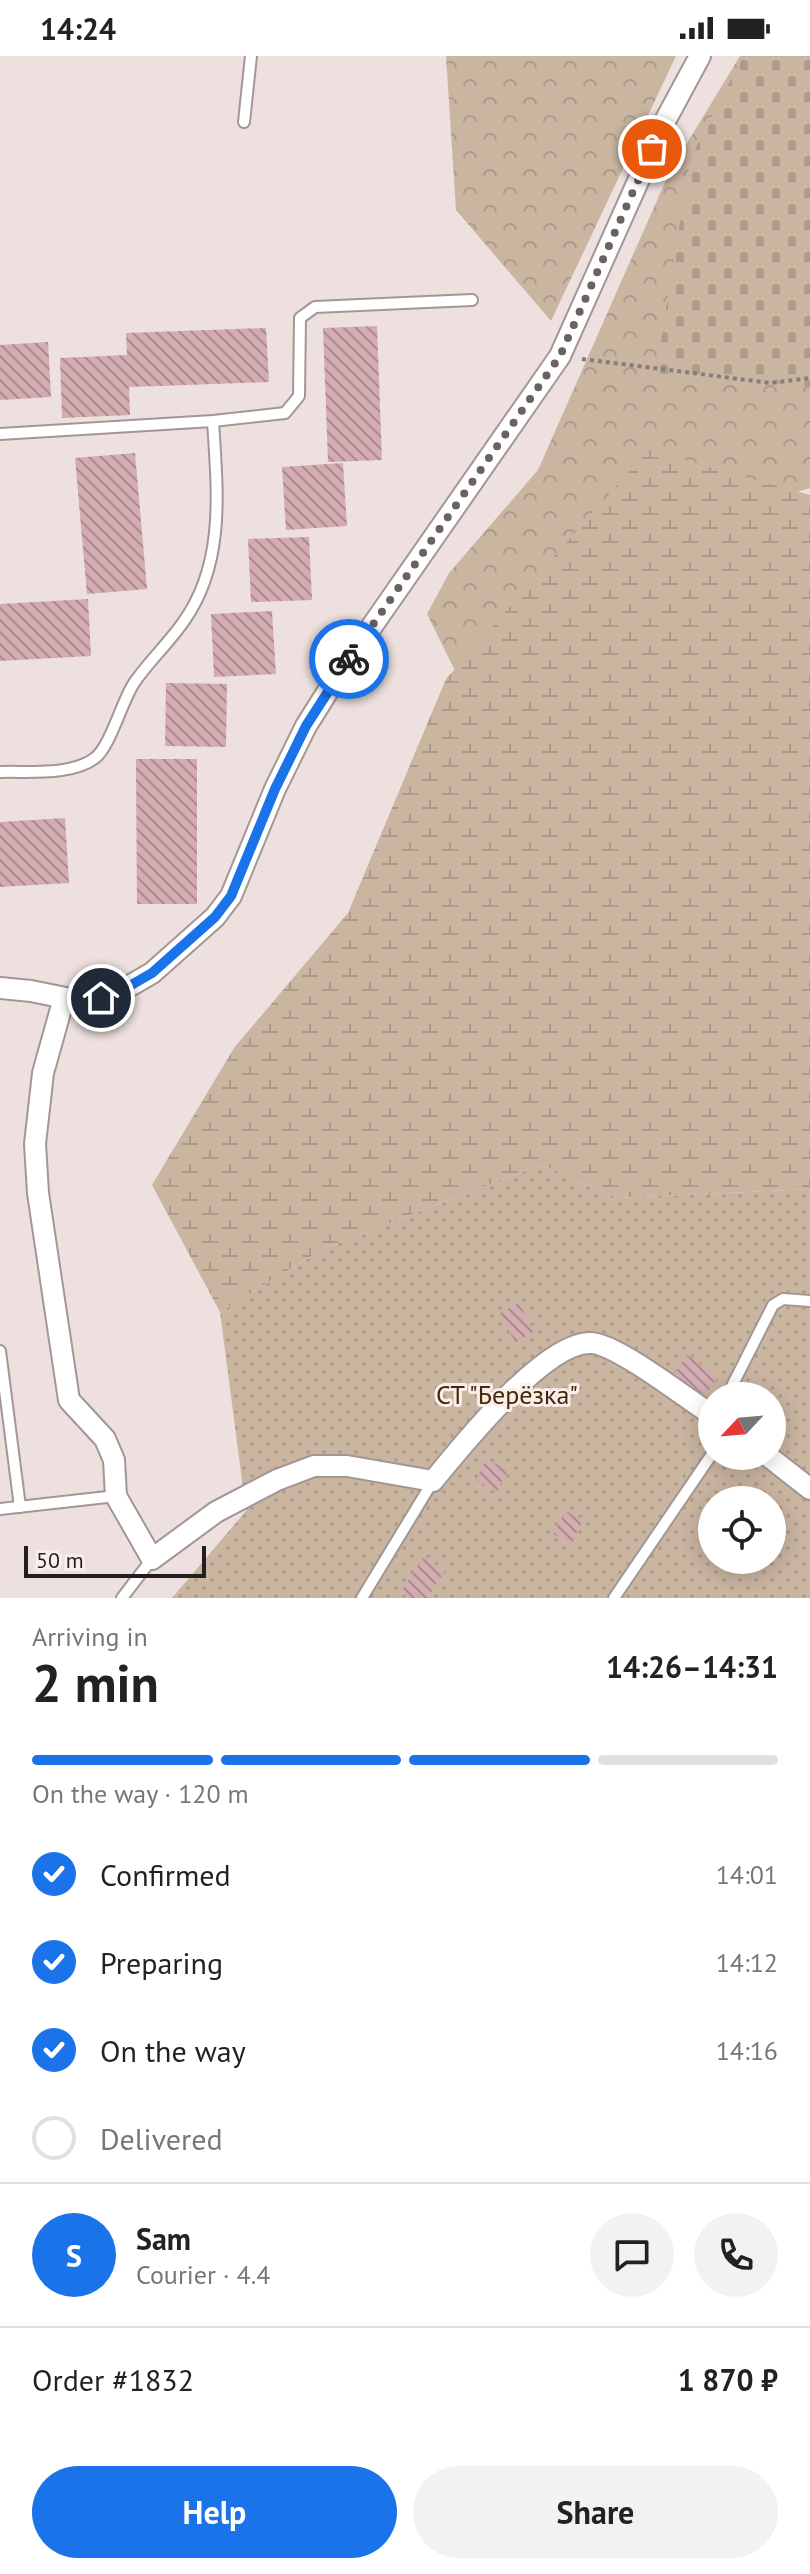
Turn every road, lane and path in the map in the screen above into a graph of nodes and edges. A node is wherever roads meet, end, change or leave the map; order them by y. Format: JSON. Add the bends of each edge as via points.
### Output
{"nodes":[{"id":1,"x":251,"y":56,"type":"edge"},
{"id":2,"x":700,"y":56,"type":"edge"},
{"id":3,"x":244,"y":122,"type":"dead end"},
{"id":4,"x":472,"y":300,"type":"dead end"},
{"id":5,"x":560,"y":356,"type":"junction"},
{"id":6,"x":810,"y":378,"type":"edge"},
{"id":7,"x":213,"y":421,"type":"junction"},
{"id":8,"x":0,"y":434,"type":"edge"},
{"id":9,"x":0,"y":772,"type":"edge"},
{"id":10,"x":0,"y":988,"type":"edge"},
{"id":11,"x":64,"y":998,"type":"junction"},
{"id":12,"x":810,"y":1301,"type":"edge"},
{"id":13,"x":0,"y":1351,"type":"edge"},
{"id":14,"x":734,"y":1382,"type":"edge"},
{"id":15,"x":698,"y":1406,"type":"edge"},
{"id":16,"x":701,"y":1470,"type":"edge"},
{"id":17,"x":786,"y":1470,"type":"edge"},
{"id":18,"x":433,"y":1481,"type":"junction"},
{"id":19,"x":810,"y":1489,"type":"edge"},
{"id":20,"x":116,"y":1496,"type":"junction"},
{"id":21,"x":20,"y":1507,"type":"junction"},
{"id":22,"x":0,"y":1509,"type":"edge"},
{"id":23,"x":152,"y":1559,"type":"junction"},
{"id":24,"x":122,"y":1598,"type":"edge"},
{"id":25,"x":362,"y":1598,"type":"edge"},
{"id":26,"x":614,"y":1598,"type":"edge"}],
"edges":[{"from":1,"to":3,"type":"lane"},
{"from":2,"to":5,"type":"street","via":[[665,121]]},
{"from":4,"to":7,"type":"lane","via":[[315,307],[300,318],[299,396],[285,413]]},
{"from":5,"to":6,"type":"path","via":[[771,383]]},
{"from":5,"to":11,"type":"street","via":[[306,726],[231,896],[215,917],[152,973],[126,988],[85,1002]]},
{"from":7,"to":8,"type":"lane"},
{"from":7,"to":9,"type":"lane","via":[[215,538],[206,580],[186,619],[135,682],[96,758],[64,769]]},
{"from":10,"to":11,"type":"street"},
{"from":11,"to":20,"type":"street","via":[[43,1073],[35,1144],[38,1193],[69,1400],[105,1439],[114,1460]]},
{"from":12,"to":14,"type":"lane","via":[[783,1299],[773,1305]]},
{"from":13,"to":21,"type":"lane"},
{"from":15,"to":18,"type":"street","via":[[613,1349],[592,1343],[574,1346],[520,1385]]},
{"from":16,"to":26,"type":"lane"},
{"from":17,"to":19,"type":"street"},
{"from":18,"to":23,"type":"street","via":[[347,1466],[314,1466],[216,1512]]},
{"from":18,"to":25,"type":"lane"},
{"from":20,"to":21,"type":"lane"},
{"from":20,"to":23,"type":"street"},
{"from":21,"to":22,"type":"lane"},
{"from":23,"to":24,"type":"lane"}]}
